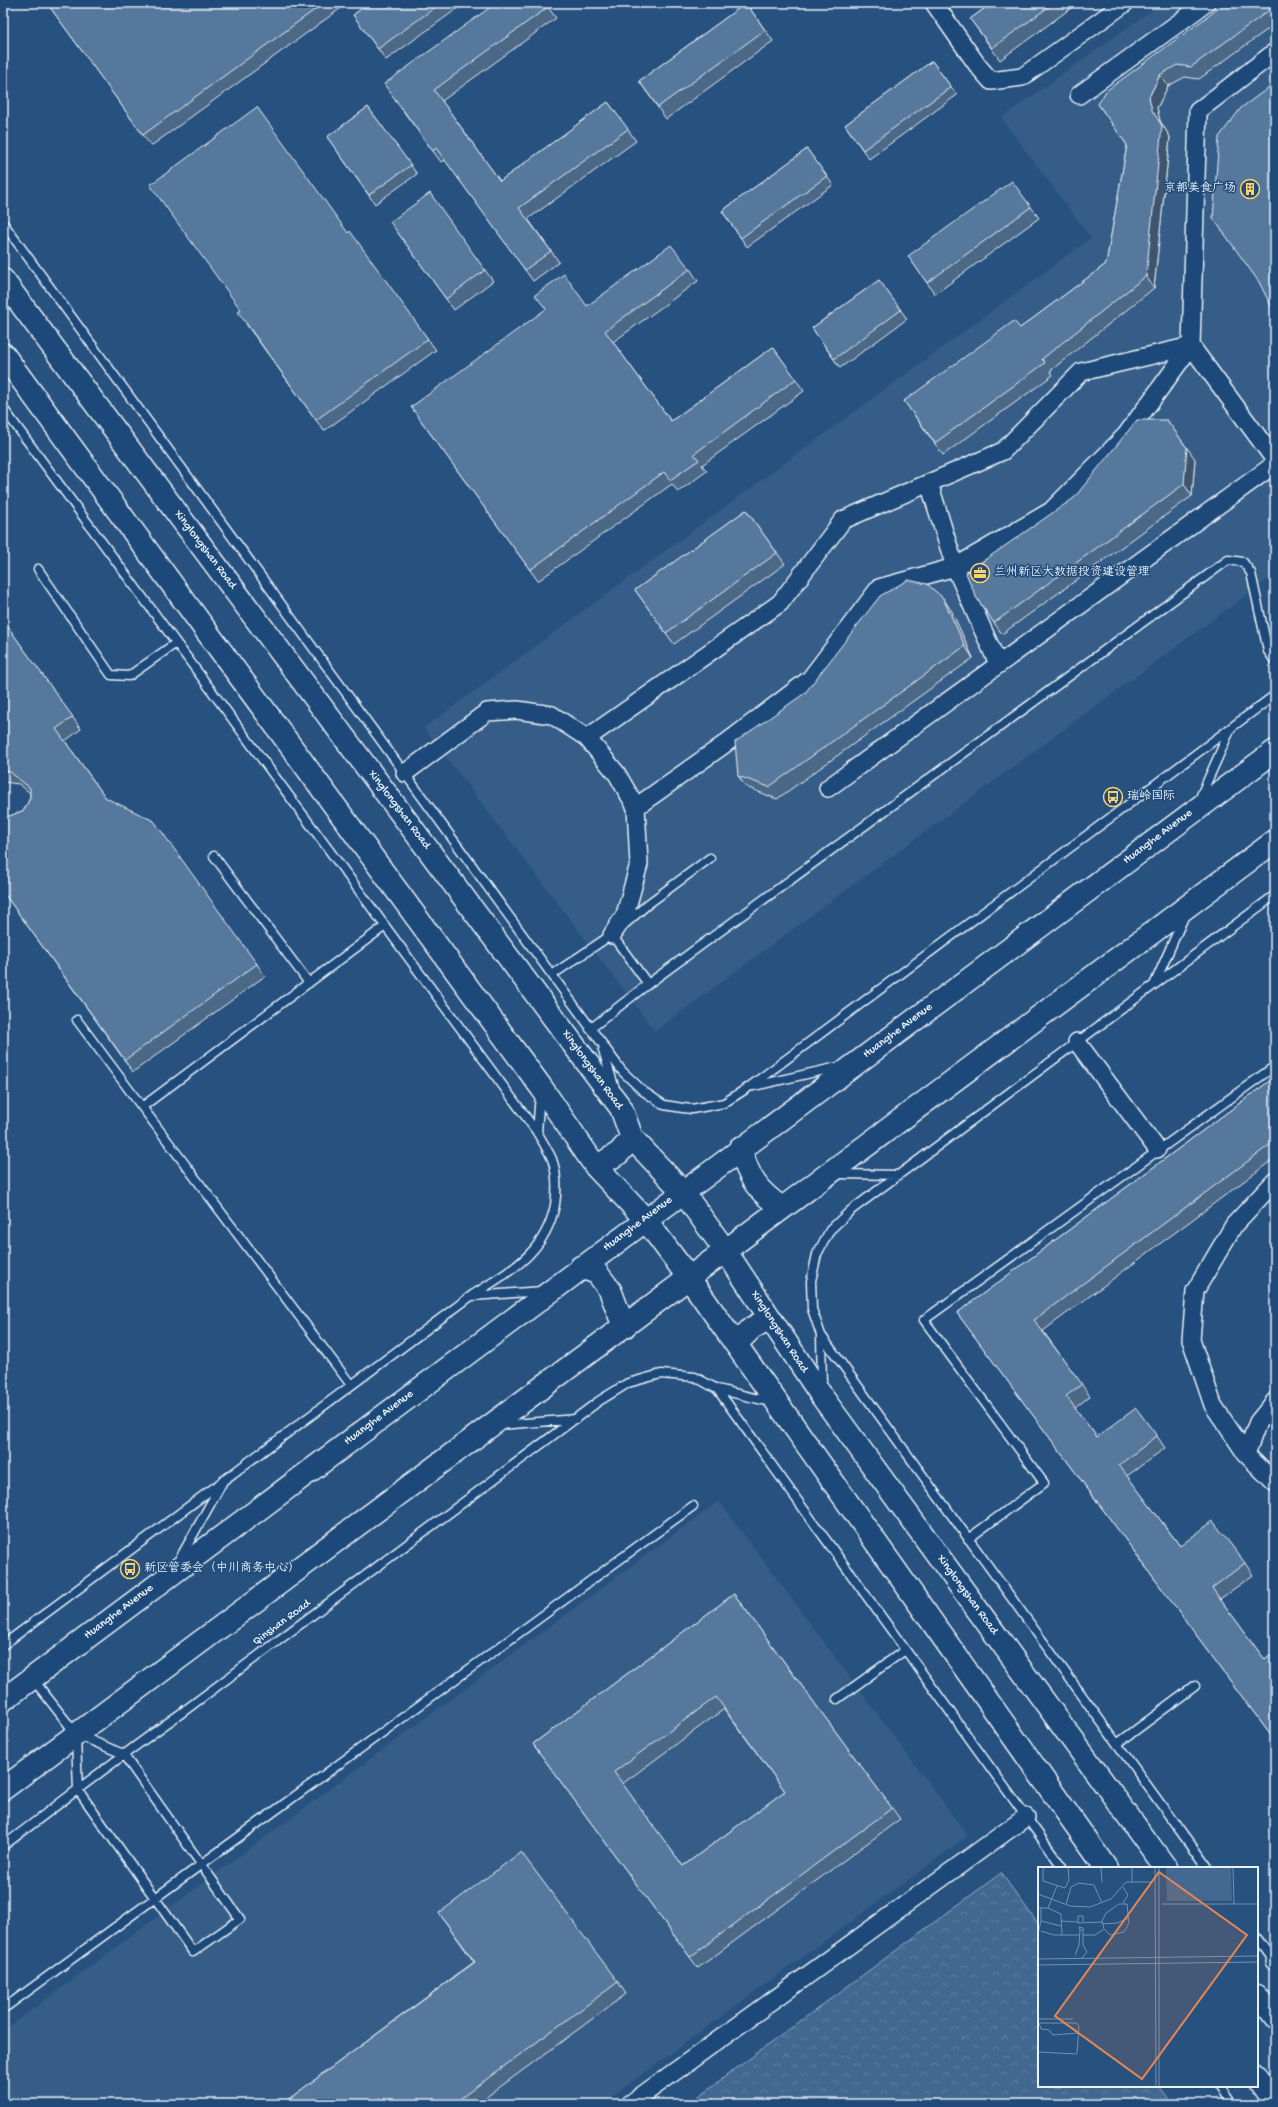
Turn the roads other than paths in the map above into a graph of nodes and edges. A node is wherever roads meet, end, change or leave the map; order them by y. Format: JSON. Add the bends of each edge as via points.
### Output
{"nodes":[{"id":1,"x":934,"y":3,"type":"edge"},
{"id":2,"x":1126,"y":3,"type":"edge"},
{"id":3,"x":1206,"y":3,"type":"edge"},
{"id":4,"x":1275,"y":52,"type":"edge"},
{"id":5,"x":1079,"y":95,"type":"dead end"},
{"id":6,"x":3,"y":223,"type":"edge"},
{"id":7,"x":3,"y":280,"type":"edge"},
{"id":8,"x":1190,"y":346,"type":"junction"},
{"id":9,"x":3,"y":354,"type":"edge"},
{"id":10,"x":3,"y":408,"type":"edge"},
{"id":11,"x":1275,"y":460,"type":"edge"},
{"id":12,"x":1275,"y":464,"type":"edge"},
{"id":13,"x":929,"y":483,"type":"junction"},
{"id":14,"x":955,"y":567,"type":"junction"},
{"id":15,"x":38,"y":569,"type":"dead end"},
{"id":16,"x":176,"y":643,"type":"junction"},
{"id":17,"x":1275,"y":660,"type":"edge"},
{"id":18,"x":998,"y":664,"type":"junction"},
{"id":19,"x":1275,"y":695,"type":"edge"},
{"id":20,"x":1231,"y":728,"type":"junction"},
{"id":21,"x":587,"y":738,"type":"junction"},
{"id":22,"x":1275,"y":751,"type":"edge"},
{"id":23,"x":405,"y":773,"type":"junction"},
{"id":24,"x":828,"y":788,"type":"dead end"},
{"id":25,"x":636,"y":807,"type":"junction"},
{"id":26,"x":1193,"y":811,"type":"junction"},
{"id":27,"x":1275,"y":841,"type":"edge"},
{"id":28,"x":214,"y":856,"type":"dead end"},
{"id":29,"x":710,"y":858,"type":"dead end"},
{"id":30,"x":1275,"y":894,"type":"edge"},
{"id":31,"x":1190,"y":904,"type":"junction"},
{"id":32,"x":385,"y":926,"type":"junction"},
{"id":33,"x":612,"y":935,"type":"junction"},
{"id":34,"x":552,"y":975,"type":"junction"},
{"id":35,"x":309,"y":983,"type":"junction"},
{"id":36,"x":648,"y":984,"type":"junction"},
{"id":37,"x":1154,"y":985,"type":"junction"},
{"id":38,"x":77,"y":1020,"type":"dead end"},
{"id":39,"x":590,"y":1029,"type":"junction"},
{"id":40,"x":1077,"y":1042,"type":"junction"},
{"id":41,"x":602,"y":1044,"type":"junction"},
{"id":42,"x":854,"y":1063,"type":"junction"},
{"id":43,"x":1275,"y":1066,"type":"edge"},
{"id":44,"x":749,"y":1087,"type":"junction"},
{"id":45,"x":541,"y":1088,"type":"junction"},
{"id":46,"x":142,"y":1107,"type":"junction"},
{"id":47,"x":621,"y":1108,"type":"junction"},
{"id":48,"x":537,"y":1132,"type":"junction"},
{"id":49,"x":632,"y":1138,"type":"junction"},
{"id":50,"x":740,"y":1148,"type":"junction"},
{"id":51,"x":1157,"y":1149,"type":"junction"},
{"id":52,"x":596,"y":1167,"type":"junction"},
{"id":53,"x":828,"y":1174,"type":"junction"},
{"id":54,"x":900,"y":1175,"type":"junction"},
{"id":55,"x":1275,"y":1181,"type":"edge"},
{"id":56,"x":682,"y":1191,"type":"junction"},
{"id":57,"x":782,"y":1208,"type":"junction"},
{"id":58,"x":645,"y":1219,"type":"junction"},
{"id":59,"x":725,"y":1250,"type":"junction"},
{"id":60,"x":581,"y":1267,"type":"junction"},
{"id":61,"x":689,"y":1278,"type":"junction"},
{"id":62,"x":550,"y":1291,"type":"junction"},
{"id":63,"x":471,"y":1296,"type":"junction"},
{"id":64,"x":770,"y":1318,"type":"junction"},
{"id":65,"x":624,"y":1327,"type":"junction"},
{"id":66,"x":821,"y":1335,"type":"junction"},
{"id":67,"x":736,"y":1344,"type":"junction"},
{"id":68,"x":351,"y":1385,"type":"junction"},
{"id":69,"x":717,"y":1389,"type":"junction"},
{"id":70,"x":823,"y":1398,"type":"junction"},
{"id":71,"x":1275,"y":1401,"type":"edge"},
{"id":72,"x":778,"y":1403,"type":"junction"},
{"id":73,"x":576,"y":1419,"type":"junction"},
{"id":74,"x":489,"y":1426,"type":"junction"},
{"id":75,"x":1246,"y":1454,"type":"junction"},
{"id":76,"x":223,"y":1480,"type":"junction"},
{"id":77,"x":1275,"y":1483,"type":"edge"},
{"id":78,"x":693,"y":1506,"type":"dead end"},
{"id":79,"x":968,"y":1539,"type":"junction"},
{"id":80,"x":172,"y":1573,"type":"junction"},
{"id":81,"x":3,"y":1645,"type":"edge"},
{"id":82,"x":905,"y":1650,"type":"junction"},
{"id":83,"x":32,"y":1678,"type":"junction"},
{"id":84,"x":1195,"y":1686,"type":"dead end"},
{"id":85,"x":837,"y":1699,"type":"dead end"},
{"id":86,"x":3,"y":1700,"type":"edge"},
{"id":87,"x":76,"y":1734,"type":"junction"},
{"id":88,"x":1117,"y":1744,"type":"junction"},
{"id":89,"x":123,"y":1754,"type":"junction"},
{"id":90,"x":3,"y":1789,"type":"edge"},
{"id":91,"x":78,"y":1790,"type":"junction"},
{"id":92,"x":1026,"y":1817,"type":"junction"},
{"id":93,"x":3,"y":1846,"type":"edge"},
{"id":94,"x":201,"y":1864,"type":"junction"},
{"id":95,"x":1062,"y":1867,"type":"edge"},
{"id":96,"x":1105,"y":1867,"type":"edge"},
{"id":97,"x":1165,"y":1867,"type":"edge"},
{"id":98,"x":1206,"y":1867,"type":"edge"},
{"id":99,"x":155,"y":1899,"type":"junction"},
{"id":100,"x":1258,"y":1939,"type":"edge"},
{"id":101,"x":1274,"y":1961,"type":"edge"},
{"id":102,"x":1258,"y":1995,"type":"edge"},
{"id":103,"x":3,"y":2009,"type":"edge"},
{"id":104,"x":1275,"y":2020,"type":"edge"},
{"id":105,"x":1258,"y":2078,"type":"edge"},
{"id":106,"x":1221,"y":2087,"type":"edge"},
{"id":107,"x":1275,"y":2102,"type":"edge"},
{"id":108,"x":630,"y":2104,"type":"edge"},
{"id":109,"x":1233,"y":2104,"type":"edge"}],
"edges":[{"from":1,"to":2,"type":"street","via":[[991,81],[1022,77]]},
{"from":3,"to":5,"type":"street"},
{"from":4,"to":8,"type":"street","via":[[1198,111]]},
{"from":6,"to":23,"type":"lane"},
{"from":7,"to":47,"type":"street","name":"Xinglongshan Road"},
{"from":8,"to":11,"type":"street"},
{"from":8,"to":13,"type":"street","via":[[1081,372],[1003,451]]},
{"from":8,"to":14,"type":"street","via":[[1126,434],[1051,511]]},
{"from":9,"to":45,"type":"street"},
{"from":10,"to":16,"type":"lane"},
{"from":12,"to":18,"type":"street"},
{"from":13,"to":14,"type":"street"},
{"from":13,"to":21,"type":"street","via":[[843,520],[780,603]]},
{"from":14,"to":18,"type":"street"},
{"from":14,"to":25,"type":"street","via":[[879,588],[810,679]]},
{"from":15,"to":16,"type":"lane","via":[[111,675],[129,676]]},
{"from":16,"to":32,"type":"lane"},
{"from":17,"to":36,"type":"lane","via":[[1268,651],[1251,573],[1243,562],[1228,560]]},
{"from":18,"to":24,"type":"street"},
{"from":19,"to":20,"type":"lane"},
{"from":20,"to":26,"type":"lane"},
{"from":20,"to":44,"type":"lane"},
{"from":21,"to":23,"type":"street","via":[[552,715],[517,710],[487,712]]},
{"from":21,"to":25,"type":"street","via":[[617,774]]},
{"from":22,"to":26,"type":"street","name":"Huanghe Avenue"},
{"from":23,"to":34,"type":"lane"},
{"from":25,"to":33,"type":"street","via":[[639,864],[625,915]]},
{"from":26,"to":42,"type":"street","name":"Huanghe Avenue"},
{"from":27,"to":31,"type":"street"},
{"from":28,"to":35,"type":"lane"},
{"from":29,"to":33,"type":"lane","via":[[648,904]]},
{"from":30,"to":37,"type":"lane"},
{"from":31,"to":37,"type":"lane"},
{"from":31,"to":53,"type":"street"},
{"from":32,"to":35,"type":"lane"},
{"from":32,"to":48,"type":"lane"},
{"from":33,"to":34,"type":"lane"},
{"from":33,"to":36,"type":"lane"},
{"from":34,"to":39,"type":"lane"},
{"from":35,"to":46,"type":"lane"},
{"from":36,"to":39,"type":"lane"},
{"from":37,"to":40,"type":"lane"},
{"from":38,"to":46,"type":"lane"},
{"from":39,"to":41,"type":"lane"},
{"from":40,"to":51,"type":"street"},
{"from":40,"to":54,"type":"lane"},
{"from":41,"to":44,"type":"lane","via":[[622,1071],[643,1091],[664,1105],[692,1109],[724,1103]]},
{"from":41,"to":47,"type":"lane"},
{"from":42,"to":44,"type":"lane"},
{"from":42,"to":50,"type":"street","name":"Huanghe Avenue"},
{"from":43,"to":51,"type":"lane"},
{"from":45,"to":48,"type":"lane"},
{"from":45,"to":52,"type":"street"},
{"from":46,"to":68,"type":"lane"},
{"from":47,"to":49,"type":"street","name":"Xinglongshan Road"},
{"from":48,"to":63,"type":"lane","via":[[552,1160],[557,1191],[551,1222],[535,1250],[511,1270]]},
{"from":49,"to":52,"type":"street","via":[[619,1153]]},
{"from":49,"to":56,"type":"street","name":"Xinglongshan Road"},
{"from":50,"to":56,"type":"street","name":"Huanghe Avenue"},
{"from":50,"to":57,"type":"street","via":[[748,1173],[765,1196]]},
{"from":51,"to":79,"type":"lane","via":[[924,1320],[1044,1483]]},
{"from":52,"to":58,"type":"street"},
{"from":53,"to":54,"type":"lane"},
{"from":53,"to":57,"type":"street"},
{"from":54,"to":66,"type":"lane","via":[[850,1211],[830,1230],[817,1254],[810,1281],[812,1309]]},
{"from":55,"to":75,"type":"street","via":[[1234,1225],[1195,1291],[1191,1340],[1213,1404]]},
{"from":56,"to":58,"type":"street","name":"Huanghe Avenue"},
{"from":56,"to":59,"type":"street","name":"Xinglongshan Road"},
{"from":57,"to":59,"type":"street"},
{"from":58,"to":60,"type":"street","name":"Huanghe Avenue"},
{"from":58,"to":61,"type":"street"},
{"from":59,"to":61,"type":"street"},
{"from":59,"to":64,"type":"street","name":"Xinglongshan Road"},
{"from":60,"to":62,"type":"street","name":"Huanghe Avenue"},
{"from":60,"to":65,"type":"street","via":[[597,1273],[610,1290]]},
{"from":61,"to":65,"type":"street"},
{"from":61,"to":67,"type":"street"},
{"from":62,"to":63,"type":"lane"},
{"from":62,"to":80,"type":"street","name":"Huanghe Avenue"},
{"from":63,"to":68,"type":"lane"},
{"from":64,"to":67,"type":"street","via":[[752,1328]]},
{"from":64,"to":70,"type":"street","name":"Xinglongshan Road"},
{"from":65,"to":74,"type":"street"},
{"from":66,"to":70,"type":"lane"},
{"from":66,"to":79,"type":"lane"},
{"from":67,"to":72,"type":"street"},
{"from":68,"to":76,"type":"lane"},
{"from":69,"to":72,"type":"lane"},
{"from":69,"to":73,"type":"lane","name":"Qinshan Road","via":[[695,1377],[661,1374],[628,1382]]},
{"from":69,"to":82,"type":"lane"},
{"from":70,"to":97,"type":"street","name":"Xinglongshan Road"},
{"from":71,"to":75,"type":"street","via":[[1258,1422]]},
{"from":72,"to":96,"type":"street"},
{"from":73,"to":74,"type":"lane"},
{"from":73,"to":89,"type":"lane","name":"Qinshan Road"},
{"from":74,"to":87,"type":"street"},
{"from":75,"to":77,"type":"street"},
{"from":76,"to":80,"type":"lane"},
{"from":76,"to":81,"type":"lane"},
{"from":78,"to":94,"type":"lane"},
{"from":79,"to":88,"type":"lane"},
{"from":80,"to":83,"type":"street","name":"Huanghe Avenue"},
{"from":82,"to":85,"type":"lane"},
{"from":82,"to":92,"type":"lane"},
{"from":83,"to":86,"type":"street","name":"Huanghe Avenue"},
{"from":83,"to":87,"type":"lane"},
{"from":84,"to":88,"type":"lane"},
{"from":87,"to":89,"type":"lane"},
{"from":87,"to":90,"type":"street"},
{"from":87,"to":91,"type":"lane"},
{"from":88,"to":98,"type":"lane"},
{"from":89,"to":91,"type":"lane","name":"Qinshan Road"},
{"from":89,"to":94,"type":"lane"},
{"from":91,"to":93,"type":"lane","name":"Qinshan Road"},
{"from":91,"to":99,"type":"lane"},
{"from":92,"to":95,"type":"lane"},
{"from":92,"to":108,"type":"street"},
{"from":94,"to":99,"type":"lane"},
{"from":94,"to":99,"type":"lane","via":[[240,1919],[193,1952]]},
{"from":99,"to":103,"type":"lane"},
{"from":100,"to":101,"type":"lane"},
{"from":102,"to":104,"type":"street"},
{"from":105,"to":107,"type":"street"},
{"from":106,"to":109,"type":"lane"}]}
